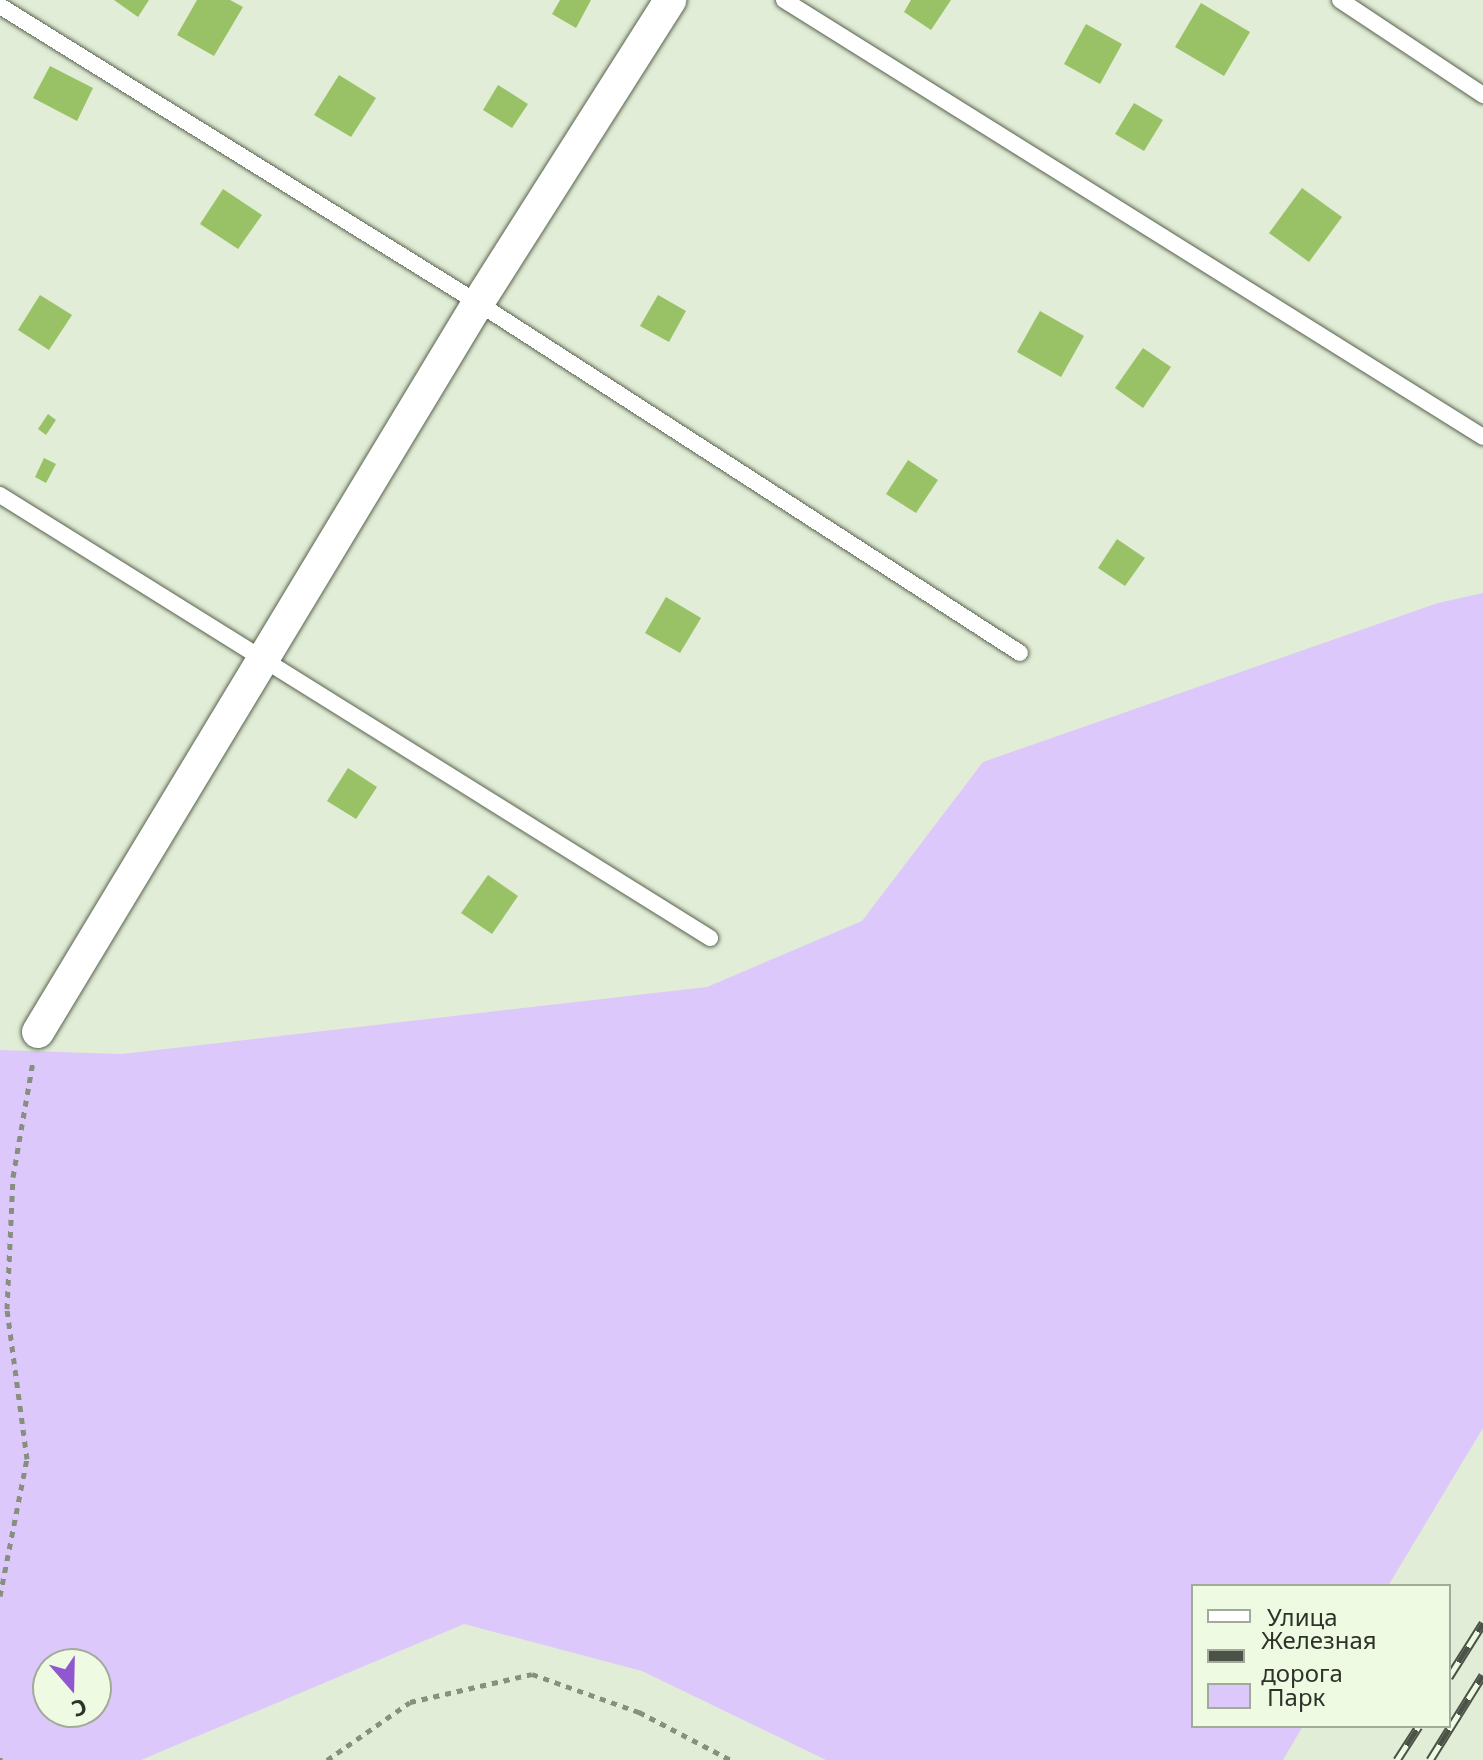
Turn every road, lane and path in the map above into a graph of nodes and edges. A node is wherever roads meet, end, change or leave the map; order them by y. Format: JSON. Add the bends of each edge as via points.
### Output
{"nodes":[{"id":1,"x":670,"y":0,"type":"edge"},
{"id":2,"x":784,"y":0,"type":"edge"},
{"id":3,"x":1340,"y":0,"type":"edge"},
{"id":4,"x":0,"y":6,"type":"edge"},
{"id":5,"x":1483,"y":95,"type":"edge"},
{"id":6,"x":478,"y":303,"type":"junction"},
{"id":7,"x":1483,"y":437,"type":"edge"},
{"id":8,"x":0,"y":495,"type":"edge"},
{"id":9,"x":1020,"y":653,"type":"dead end"},
{"id":10,"x":262,"y":661,"type":"junction"},
{"id":11,"x":710,"y":938,"type":"dead end"},
{"id":12,"x":38,"y":1032,"type":"joint"},
{"id":13,"x":0,"y":1596,"type":"edge"},
{"id":14,"x":327,"y":1760,"type":"edge"},
{"id":15,"x":731,"y":1760,"type":"edge"}],
"edges":[{"from":1,"to":6,"type":"street"},
{"from":2,"to":7,"type":"lane"},
{"from":3,"to":5,"type":"lane"},
{"from":4,"to":6,"type":"lane"},
{"from":6,"to":9,"type":"lane"},
{"from":6,"to":10,"type":"street"},
{"from":8,"to":10,"type":"lane"},
{"from":10,"to":11,"type":"lane"},
{"from":10,"to":12,"type":"street"},
{"from":12,"to":13,"type":"path","via":[[13,1177],[7,1309],[27,1459]]},
{"from":14,"to":15,"type":"path","via":[[410,1702],[532,1674],[639,1712]]}]}
